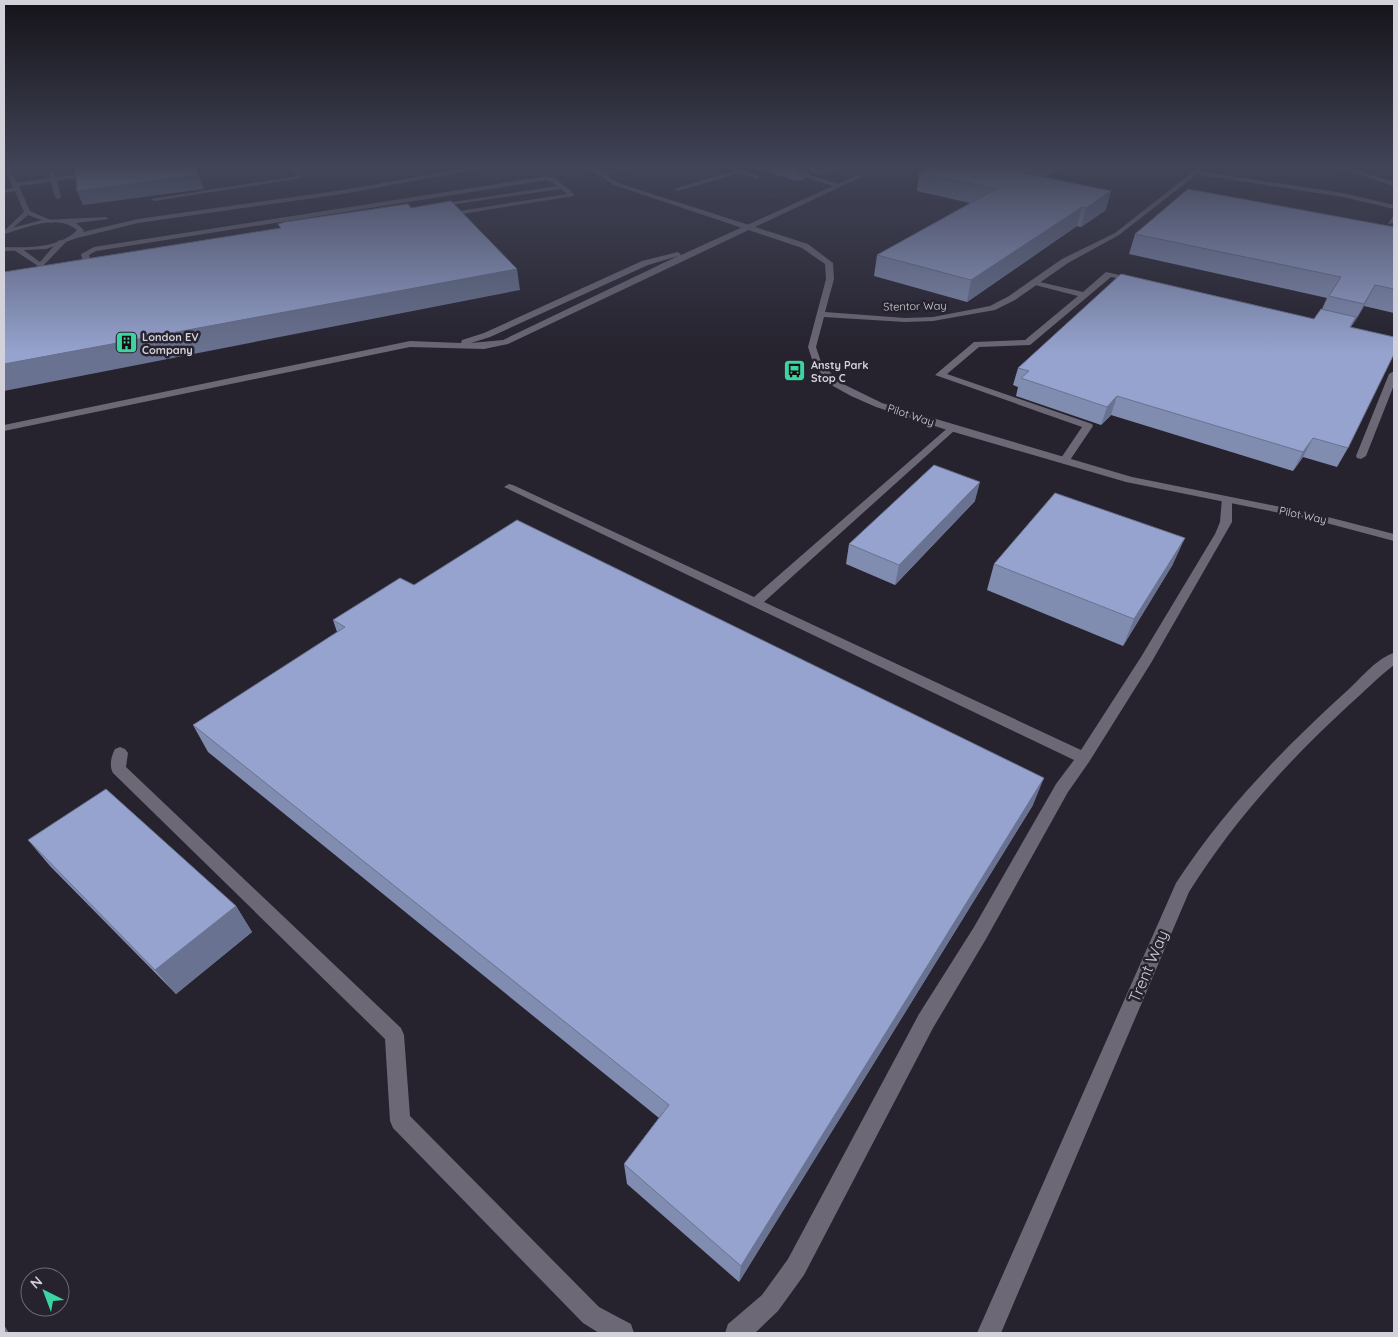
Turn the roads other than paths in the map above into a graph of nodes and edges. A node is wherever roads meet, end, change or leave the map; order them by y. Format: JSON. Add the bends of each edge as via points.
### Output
{"nodes":[{"id":1,"x":80,"y":229,"type":"edge"},
{"id":2,"x":102,"y":229,"type":"edge"},
{"id":3,"x":219,"y":229,"type":"edge"},
{"id":4,"x":744,"y":229,"type":"edge"},
{"id":5,"x":751,"y":229,"type":"edge"},
{"id":6,"x":1123,"y":229,"type":"edge"},
{"id":7,"x":76,"y":236,"type":"junction"},
{"id":8,"x":62,"y":242,"type":"junction"},
{"id":9,"x":9,"y":250,"type":"edge"},
{"id":10,"x":697,"y":250,"type":"junction"},
{"id":11,"x":97,"y":261,"type":"edge"},
{"id":12,"x":87,"y":262,"type":"junction"},
{"id":13,"x":99,"y":273,"type":"edge"},
{"id":14,"x":90,"y":275,"type":"junction"},
{"id":15,"x":80,"y":276,"type":"edge"},
{"id":16,"x":1034,"y":282,"type":"junction"},
{"id":17,"x":1147,"y":282,"type":"edge"},
{"id":18,"x":1084,"y":295,"type":"junction"},
{"id":19,"x":822,"y":314,"type":"junction"},
{"id":20,"x":460,"y":344,"type":"junction"},
{"id":21,"x":1394,"y":374,"type":"edge"},
{"id":22,"x":4,"y":428,"type":"edge"},
{"id":23,"x":951,"y":428,"type":"junction"},
{"id":24,"x":1361,"y":456,"type":"dead end"},
{"id":25,"x":1064,"y":461,"type":"junction"},
{"id":26,"x":509,"y":487,"type":"dead end"},
{"id":27,"x":1226,"y":500,"type":"junction"},
{"id":28,"x":1394,"y":540,"type":"edge"},
{"id":29,"x":756,"y":602,"type":"junction"},
{"id":30,"x":1394,"y":658,"type":"edge"},
{"id":31,"x":120,"y":752,"type":"dead end"},
{"id":32,"x":1084,"y":758,"type":"junction"},
{"id":33,"x":622,"y":1333,"type":"edge"},
{"id":34,"x":737,"y":1333,"type":"edge"},
{"id":35,"x":990,"y":1333,"type":"edge"}],
"edges":[{"from":1,"to":7,"type":"street"},
{"from":2,"to":7,"type":"street"},
{"from":3,"to":12,"type":"street","via":[[94,249],[85,254]]},
{"from":4,"to":10,"type":"street"},
{"from":5,"to":19,"type":"street","name":"Pilot Way","via":[[805,246],[828,263],[830,279]]},
{"from":6,"to":16,"type":"street","name":"Stentor Way"},
{"from":7,"to":8,"type":"street"},
{"from":8,"to":9,"type":"street"},
{"from":8,"to":9,"type":"street","via":[[48,255],[41,270]]},
{"from":10,"to":20,"type":"street","via":[[644,263],[487,335]]},
{"from":10,"to":20,"type":"street","via":[[505,342],[484,346]]},
{"from":11,"to":12,"type":"street"},
{"from":12,"to":14,"type":"street"},
{"from":13,"to":14,"type":"street"},
{"from":14,"to":15,"type":"street"},
{"from":16,"to":18,"type":"street"},
{"from":16,"to":19,"type":"street","name":"Stentor Way","via":[[992,308],[963,316],[905,320]]},
{"from":17,"to":18,"type":"street","via":[[1109,274]]},
{"from":18,"to":25,"type":"street","via":[[1027,343],[977,344],[940,375],[1088,426]]},
{"from":19,"to":23,"type":"street","name":"Pilot Way","via":[[812,347],[817,362],[836,384],[879,405]]},
{"from":20,"to":22,"type":"street","via":[[410,344]]},
{"from":21,"to":24,"type":"street"},
{"from":23,"to":25,"type":"street","name":"Pilot Way"},
{"from":23,"to":29,"type":"lane"},
{"from":25,"to":27,"type":"street","name":"Pilot Way","via":[[1130,480]]},
{"from":26,"to":29,"type":"street"},
{"from":27,"to":28,"type":"street","name":"Pilot Way","via":[[1316,517],[1369,530]]},
{"from":27,"to":32,"type":"street","via":[[1226,522],[1221,534]]},
{"from":29,"to":32,"type":"street"},
{"from":30,"to":35,"type":"street","name":"Trent Way","via":[[1318,725],[1274,770],[1198,863],[1178,898]]},
{"from":31,"to":33,"type":"street","via":[[118,769],[394,1035],[400,1121],[591,1315]]},
{"from":32,"to":34,"type":"street","via":[[1062,788],[926,1021],[796,1267],[770,1303]]}]}
